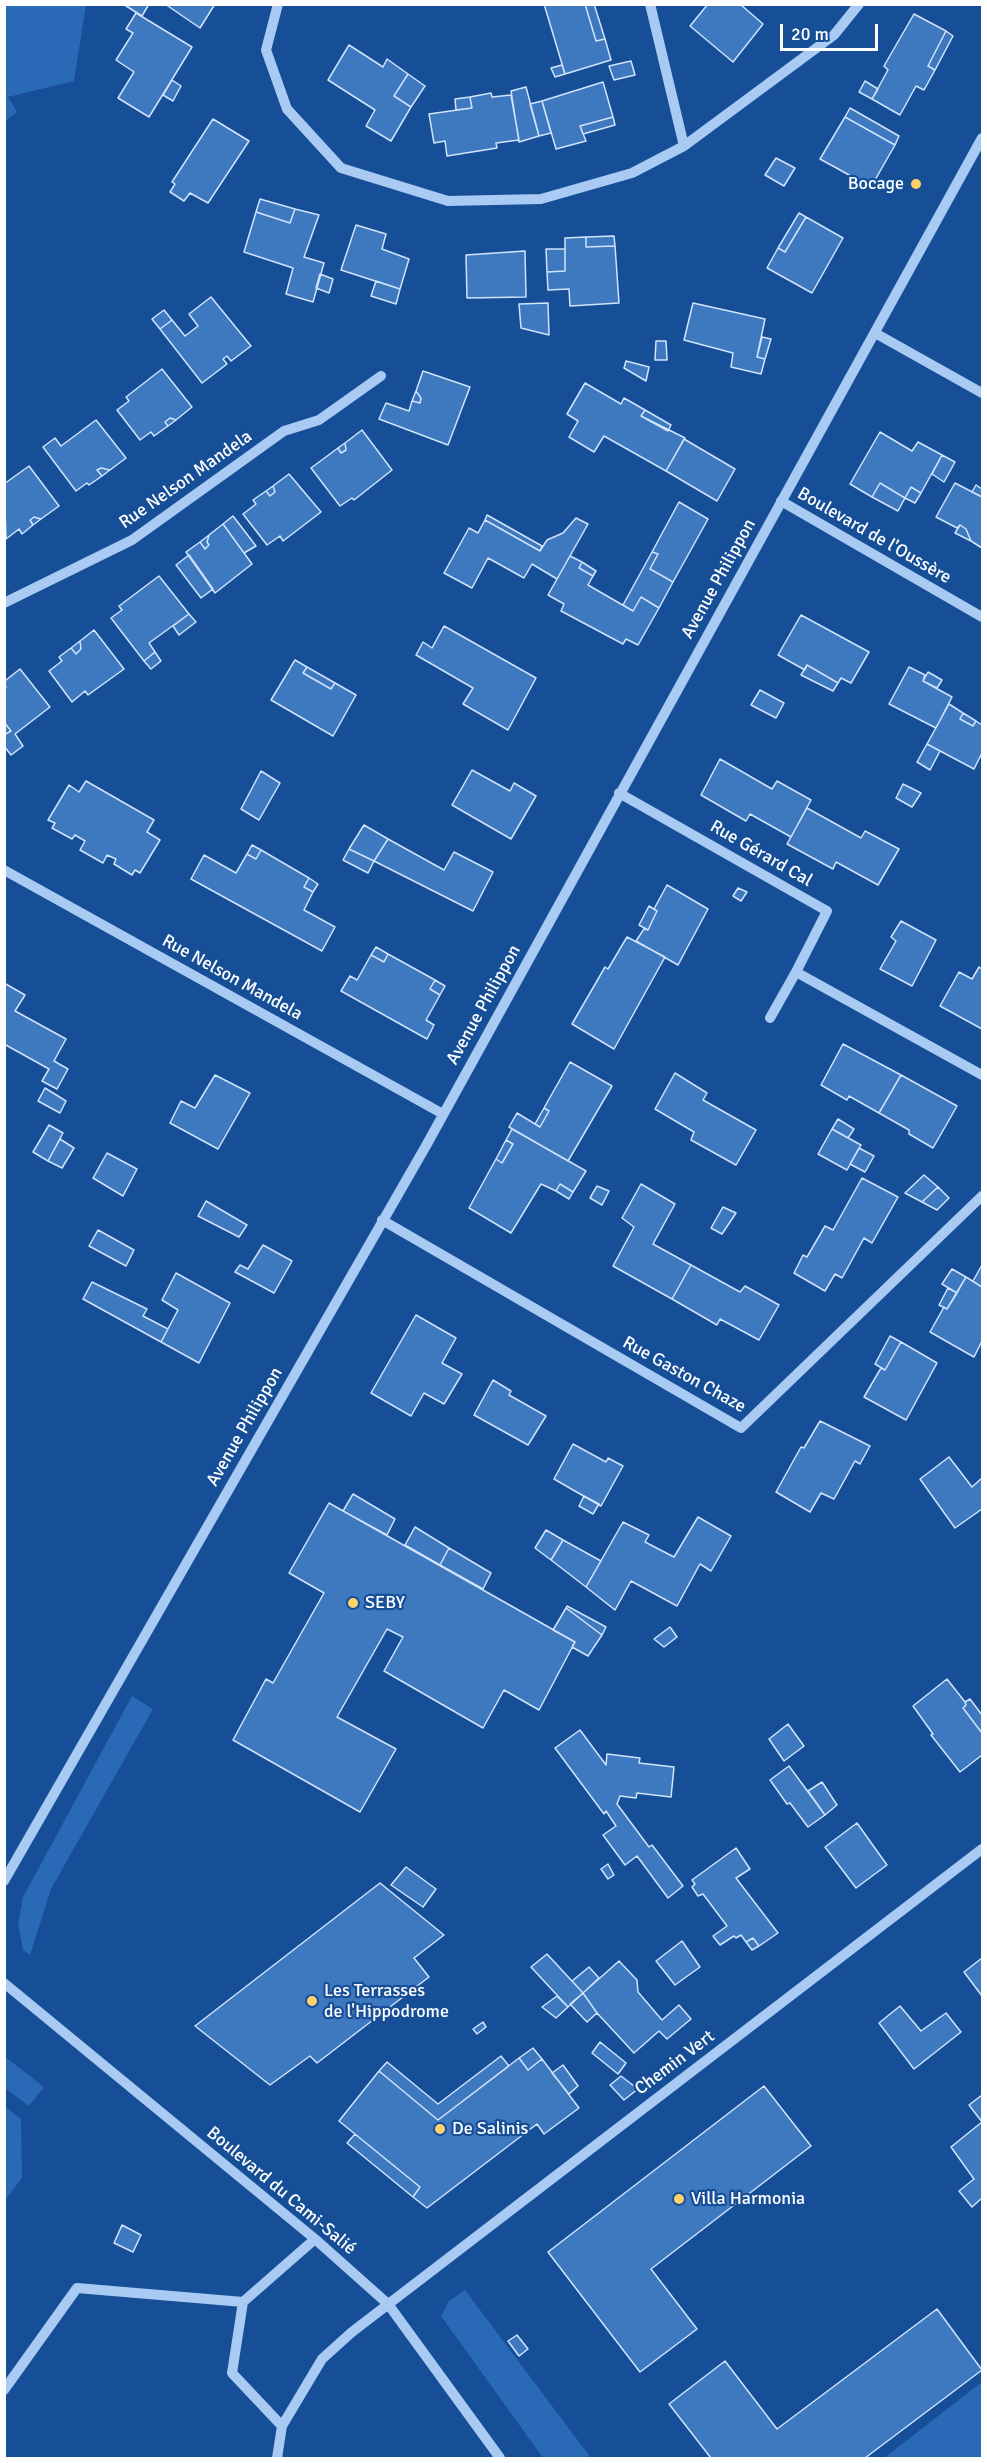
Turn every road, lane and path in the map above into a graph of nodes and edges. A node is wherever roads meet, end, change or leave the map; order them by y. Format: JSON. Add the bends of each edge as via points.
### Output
{"nodes":[{"id":1,"x":278,"y":4,"type":"edge"},
{"id":2,"x":650,"y":4,"type":"edge"},
{"id":3,"x":858,"y":4,"type":"edge"},
{"id":4,"x":982,"y":138,"type":"edge"},
{"id":5,"x":684,"y":146,"type":"junction"},
{"id":6,"x":875,"y":333,"type":"junction"},
{"id":7,"x":381,"y":376,"type":"dead end"},
{"id":8,"x":982,"y":393,"type":"edge"},
{"id":9,"x":781,"y":501,"type":"junction"},
{"id":10,"x":4,"y":603,"type":"edge"},
{"id":11,"x":982,"y":617,"type":"edge"},
{"id":12,"x":619,"y":793,"type":"junction"},
{"id":13,"x":4,"y":870,"type":"edge"},
{"id":14,"x":796,"y":972,"type":"junction"},
{"id":15,"x":771,"y":1018,"type":"dead end"},
{"id":16,"x":982,"y":1074,"type":"edge"},
{"id":17,"x":443,"y":1114,"type":"junction"},
{"id":18,"x":982,"y":1196,"type":"edge"},
{"id":19,"x":382,"y":1220,"type":"junction"},
{"id":20,"x":982,"y":1849,"type":"edge"},
{"id":21,"x":4,"y":1881,"type":"edge"},
{"id":22,"x":4,"y":1983,"type":"edge"},
{"id":23,"x":315,"y":2240,"type":"junction"},
{"id":24,"x":243,"y":2302,"type":"junction"},
{"id":25,"x":388,"y":2304,"type":"junction"},
{"id":26,"x":4,"y":2390,"type":"edge"},
{"id":27,"x":282,"y":2426,"type":"junction"},
{"id":28,"x":277,"y":2458,"type":"edge"},
{"id":29,"x":500,"y":2458,"type":"edge"}],
"edges":[{"from":1,"to":5,"type":"street","via":[[266,50],[287,109],[341,168],[448,201],[541,199],[632,173]]},
{"from":2,"to":5,"type":"street"},
{"from":3,"to":5,"type":"street","via":[[834,35]]},
{"from":4,"to":6,"type":"street","name":"Avenue Philippon"},
{"from":6,"to":8,"type":"street"},
{"from":6,"to":9,"type":"street","name":"Avenue Philippon"},
{"from":7,"to":10,"type":"street","name":"Rue Nelson Mandela","via":[[319,420],[284,431],[132,540]]},
{"from":9,"to":11,"type":"street","name":"Boulevard de l'Oussère"},
{"from":9,"to":12,"type":"street","name":"Avenue Philippon"},
{"from":12,"to":14,"type":"street","name":"Rue Gérard Cal","via":[[827,910]]},
{"from":12,"to":17,"type":"street","name":"Avenue Philippon"},
{"from":13,"to":17,"type":"street","name":"Rue Nelson Mandela"},
{"from":14,"to":15,"type":"street","name":"Rue Gérard Cal"},
{"from":14,"to":16,"type":"street"},
{"from":17,"to":19,"type":"street","name":"Avenue Philippon"},
{"from":18,"to":19,"type":"street","name":"Rue Gaston Chaze","via":[[741,1428]]},
{"from":19,"to":21,"type":"street","name":"Avenue Philippon"},
{"from":20,"to":25,"type":"street","name":"Chemin Vert"},
{"from":22,"to":23,"type":"street","name":"Boulevard du Cami-Salié"},
{"from":23,"to":24,"type":"street"},
{"from":23,"to":25,"type":"street","name":"Boulevard du Cami-Salié"},
{"from":24,"to":26,"type":"street","via":[[77,2288]]},
{"from":24,"to":27,"type":"street","via":[[232,2373]]},
{"from":25,"to":27,"type":"street","name":"Chemin Vert","via":[[322,2359]]},
{"from":25,"to":29,"type":"street","name":"Boulevard du Cami-Salié"},
{"from":27,"to":28,"type":"street"}]}
